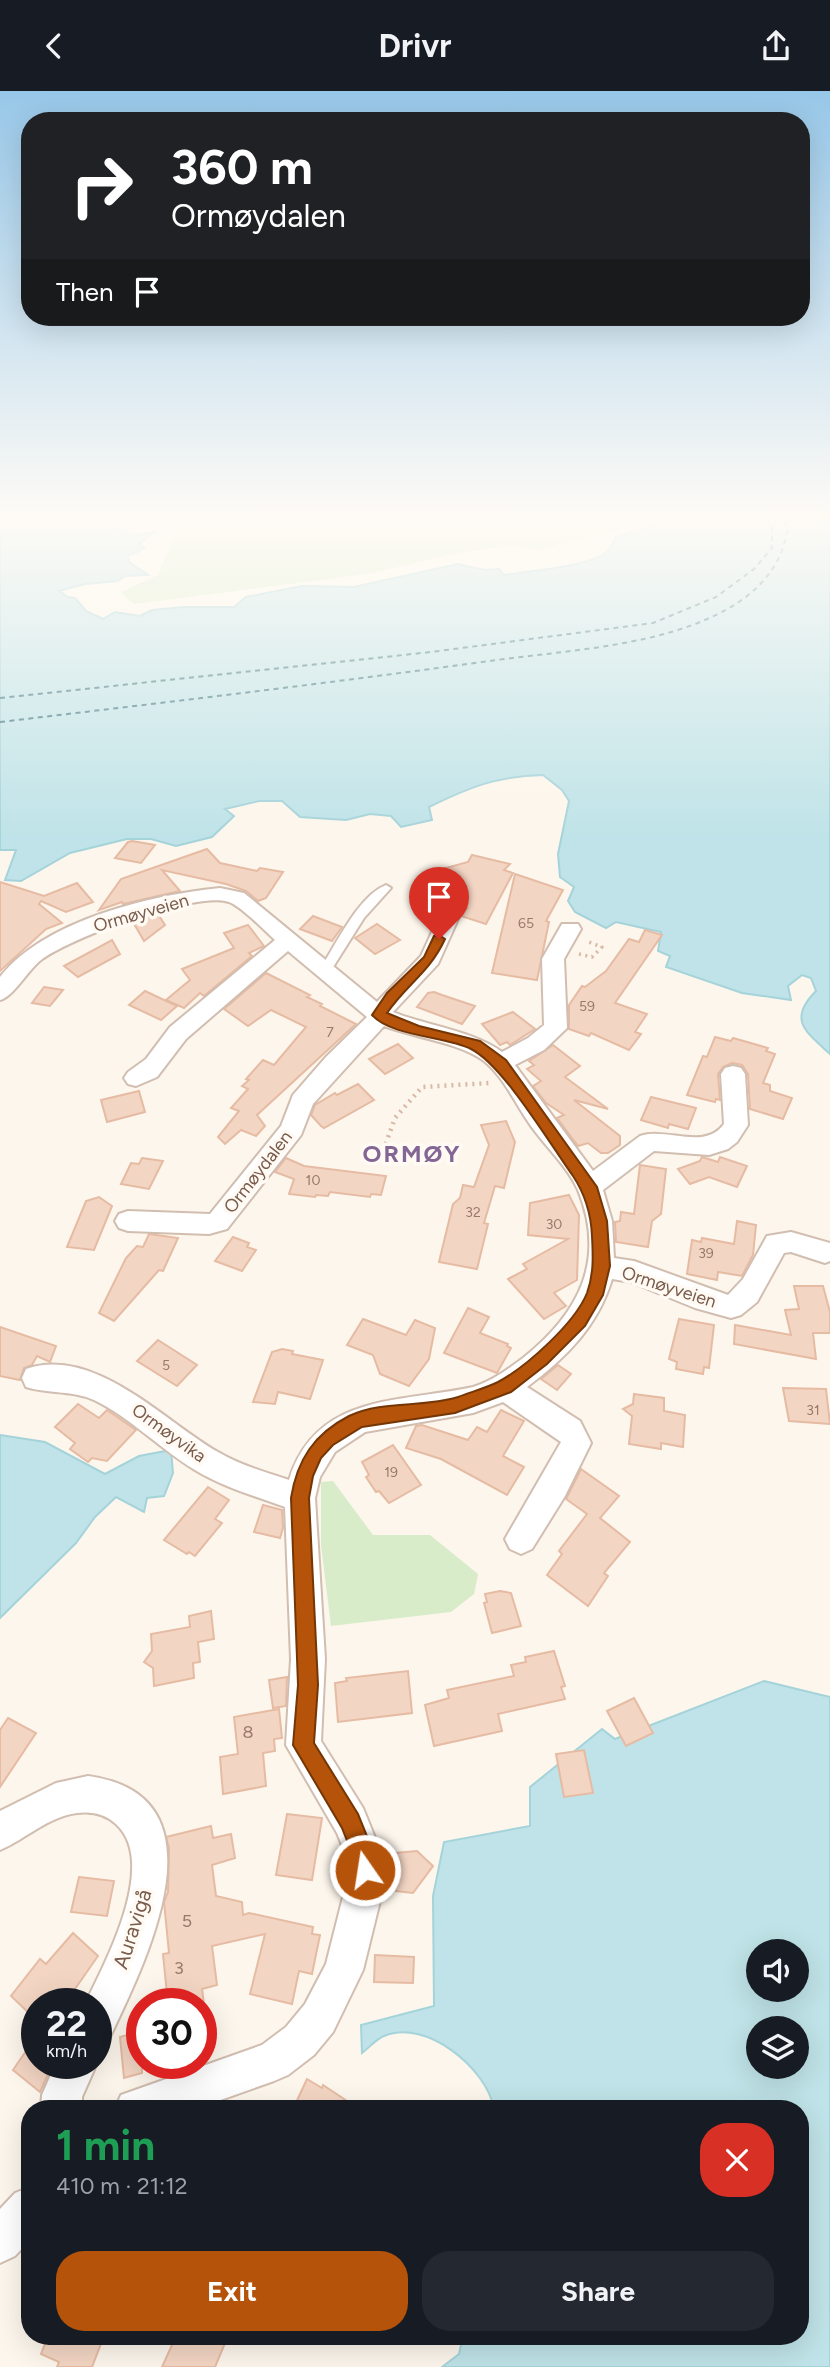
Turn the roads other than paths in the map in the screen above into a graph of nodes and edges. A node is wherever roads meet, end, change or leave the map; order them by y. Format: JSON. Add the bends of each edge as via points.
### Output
{"nodes":[{"id":1,"x":386,"y":888,"type":"dead end"},
{"id":2,"x":448,"y":917,"type":"dead end"},
{"id":3,"x":289,"y":939,"type":"junction"},
{"id":4,"x":588,"y":948,"type":"dead end"},
{"id":5,"x":326,"y":969,"type":"junction"},
{"id":6,"x":0,"y":993,"type":"edge"},
{"id":7,"x":379,"y":1015,"type":"junction"},
{"id":8,"x":506,"y":1072,"type":"junction"},
{"id":9,"x":733,"y":1074,"type":"dead end"},
{"id":10,"x":136,"y":1078,"type":"dead end"},
{"id":11,"x":589,"y":1187,"type":"junction"},
{"id":12,"x":128,"y":1221,"type":"dead end"},
{"id":13,"x":825,"y":1252,"type":"dead end"},
{"id":14,"x":601,"y":1266,"type":"junction"},
{"id":15,"x":36,"y":1378,"type":"dead end"},
{"id":16,"x":504,"y":1387,"type":"junction"},
{"id":17,"x":300,"y":1498,"type":"junction"},
{"id":18,"x":521,"y":1539,"type":"dead end"},
{"id":19,"x":0,"y":1832,"type":"edge"},
{"id":20,"x":111,"y":1988,"type":"edge"},
{"id":21,"x":70,"y":2079,"type":"edge"},
{"id":22,"x":62,"y":2100,"type":"edge"},
{"id":23,"x":155,"y":2100,"type":"edge"},
{"id":24,"x":174,"y":2100,"type":"edge"},
{"id":25,"x":192,"y":2100,"type":"edge"},
{"id":26,"x":21,"y":2218,"type":"edge"},
{"id":27,"x":0,"y":2241,"type":"edge"}],
"edges":[{"from":1,"to":5,"type":"lane","via":[[355,920]]},
{"from":2,"to":7,"type":"street","name":"Ormøydalen","via":[[430,959]]},
{"from":3,"to":5,"type":"street","name":"Ormøyveien"},
{"from":3,"to":6,"type":"street","name":"Ormøyveien","via":[[237,897],[204,895],[118,916],[56,942],[33,956]]},
{"from":3,"to":10,"type":"street","via":[[178,1033],[150,1072]]},
{"from":4,"to":8,"type":"street","via":[[568,935],[553,959],[556,1028]]},
{"from":5,"to":7,"type":"street","name":"Ormøyveien"},
{"from":7,"to":8,"type":"street","name":"Ormøyveien","via":[[415,1030],[475,1045]]},
{"from":7,"to":12,"type":"street","name":"Ormøydalen","via":[[302,1101],[292,1129],[218,1222]]},
{"from":8,"to":11,"type":"street","name":"Ormøyveien"},
{"from":9,"to":11,"type":"street","via":[[736,1125],[728,1138],[708,1147],[649,1142]]},
{"from":11,"to":14,"type":"street","name":"Ormøyveien","via":[[599,1221]]},
{"from":13,"to":14,"type":"street","name":"Ormøyveien","via":[[791,1242],[776,1243],[755,1283],[732,1307],[634,1272]]},
{"from":14,"to":16,"type":"street","name":"Ormøyveien","via":[[594,1295],[579,1321],[547,1354]]},
{"from":15,"to":17,"type":"street","name":"Ormøyvika","via":[[104,1389],[207,1462]]},
{"from":16,"to":17,"type":"street","name":"Ormøyveien","via":[[455,1406],[368,1417],[343,1428],[315,1452],[303,1476]]},
{"from":16,"to":18,"type":"street","via":[[570,1430],[576,1443]]},
{"from":17,"to":25,"type":"street","name":"Ormøyveien","via":[[308,1659],[303,1745],[351,1821],[364,1863],[362,1897],[340,1981],[300,2041],[274,2061]]},
{"from":19,"to":20,"type":"street","name":"Auravigå","via":[[49,1803],[96,1794],[126,1810],[143,1830],[148,1841],[146,1899]]},
{"from":21,"to":22,"type":"street"},
{"from":23,"to":24,"type":"street","name":"Ormøyveien"},
{"from":26,"to":27,"type":"street"}]}
